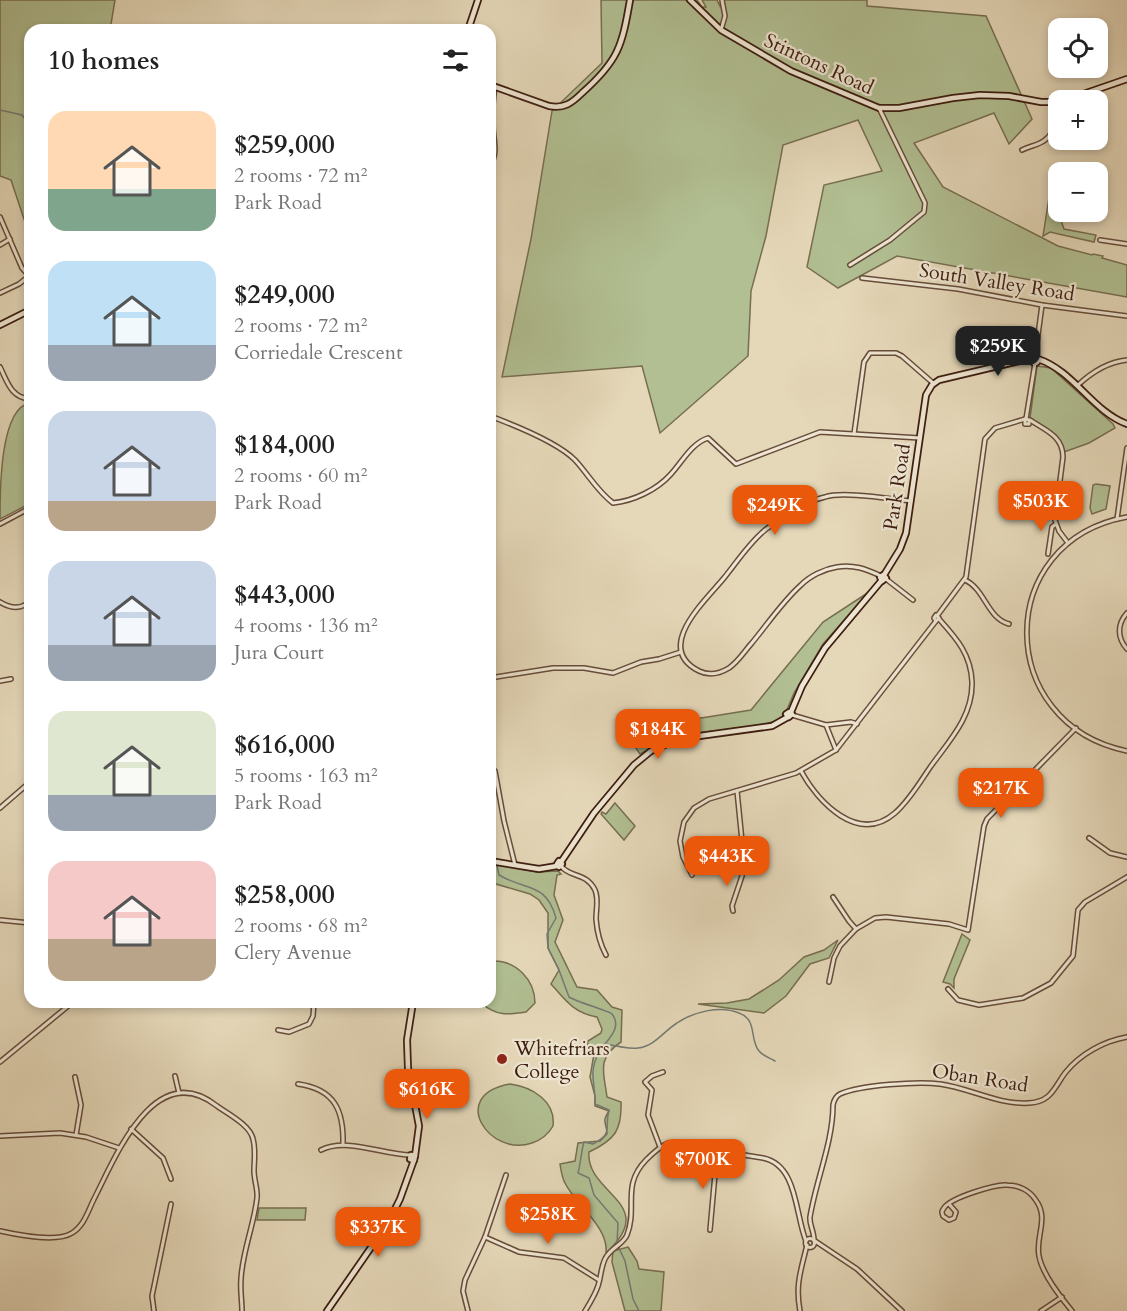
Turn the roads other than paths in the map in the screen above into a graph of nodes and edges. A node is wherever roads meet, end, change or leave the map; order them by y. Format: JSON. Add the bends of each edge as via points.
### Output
{"nodes":[{"id":1,"x":478,"y":0,"type":"edge"},
{"id":2,"x":630,"y":0,"type":"edge"},
{"id":3,"x":690,"y":0,"type":"edge"},
{"id":4,"x":722,"y":0,"type":"edge"},
{"id":5,"x":470,"y":24,"type":"edge"},
{"id":6,"x":721,"y":30,"type":"junction"},
{"id":7,"x":1127,"y":79,"type":"edge"},
{"id":8,"x":496,"y":87,"type":"edge"},
{"id":9,"x":1095,"y":90,"type":"edge"},
{"id":10,"x":1048,"y":101,"type":"edge"},
{"id":11,"x":879,"y":108,"type":"junction"},
{"id":12,"x":1048,"y":137,"type":"edge"},
{"id":13,"x":1022,"y":150,"type":"dead end"},
{"id":14,"x":0,"y":217,"type":"edge"},
{"id":15,"x":10,"y":239,"type":"junction"},
{"id":16,"x":1100,"y":240,"type":"dead end"},
{"id":17,"x":1127,"y":244,"type":"edge"},
{"id":18,"x":0,"y":245,"type":"edge"},
{"id":19,"x":850,"y":265,"type":"dead end"},
{"id":20,"x":24,"y":271,"type":"edge"},
{"id":21,"x":862,"y":278,"type":"dead end"},
{"id":22,"x":24,"y":280,"type":"edge"},
{"id":23,"x":0,"y":293,"type":"edge"},
{"id":24,"x":1042,"y":305,"type":"junction"},
{"id":25,"x":24,"y":313,"type":"edge"},
{"id":26,"x":1127,"y":316,"type":"edge"},
{"id":27,"x":0,"y":325,"type":"edge"},
{"id":28,"x":1035,"y":360,"type":"junction"},
{"id":29,"x":1127,"y":360,"type":"edge"},
{"id":30,"x":0,"y":367,"type":"edge"},
{"id":31,"x":934,"y":384,"type":"junction"},
{"id":32,"x":1078,"y":385,"type":"junction"},
{"id":33,"x":24,"y":398,"type":"edge"},
{"id":34,"x":496,"y":419,"type":"edge"},
{"id":35,"x":1027,"y":420,"type":"junction"},
{"id":36,"x":1127,"y":424,"type":"edge"},
{"id":37,"x":854,"y":434,"type":"junction"},
{"id":38,"x":920,"y":438,"type":"junction"},
{"id":39,"x":1127,"y":448,"type":"edge"},
{"id":40,"x":911,"y":501,"type":"junction"},
{"id":41,"x":24,"y":511,"type":"edge"},
{"id":42,"x":1127,"y":517,"type":"edge"},
{"id":43,"x":1117,"y":519,"type":"junction"},
{"id":44,"x":0,"y":524,"type":"edge"},
{"id":45,"x":1056,"y":524,"type":"junction"},
{"id":46,"x":1068,"y":543,"type":"junction"},
{"id":47,"x":1048,"y":554,"type":"dead end"},
{"id":48,"x":883,"y":578,"type":"junction"},
{"id":49,"x":964,"y":580,"type":"junction"},
{"id":50,"x":913,"y":600,"type":"dead end"},
{"id":51,"x":0,"y":602,"type":"edge"},
{"id":52,"x":24,"y":605,"type":"edge"},
{"id":53,"x":1127,"y":613,"type":"edge"},
{"id":54,"x":937,"y":619,"type":"junction"},
{"id":55,"x":1009,"y":624,"type":"dead end"},
{"id":56,"x":1127,"y":649,"type":"edge"},
{"id":57,"x":681,"y":652,"type":"junction"},
{"id":58,"x":496,"y":677,"type":"edge"},
{"id":59,"x":12,"y":679,"type":"dead end"},
{"id":60,"x":0,"y":681,"type":"edge"},
{"id":61,"x":790,"y":715,"type":"junction"},
{"id":62,"x":826,"y":725,"type":"junction"},
{"id":63,"x":857,"y":726,"type":"junction"},
{"id":64,"x":1076,"y":728,"type":"junction"},
{"id":65,"x":836,"y":750,"type":"junction"},
{"id":66,"x":1127,"y":751,"type":"edge"},
{"id":67,"x":801,"y":771,"type":"junction"},
{"id":68,"x":496,"y":777,"type":"edge"},
{"id":69,"x":24,"y":787,"type":"edge"},
{"id":70,"x":737,"y":791,"type":"junction"},
{"id":71,"x":0,"y":808,"type":"edge"},
{"id":72,"x":1089,"y":838,"type":"dead end"},
{"id":73,"x":1127,"y":857,"type":"edge"},
{"id":74,"x":496,"y":862,"type":"edge"},
{"id":75,"x":512,"y":865,"type":"junction"},
{"id":76,"x":560,"y":865,"type":"junction"},
{"id":77,"x":692,"y":875,"type":"dead end"},
{"id":78,"x":1127,"y":877,"type":"edge"},
{"id":79,"x":833,"y":897,"type":"dead end"},
{"id":80,"x":732,"y":911,"type":"dead end"},
{"id":81,"x":0,"y":921,"type":"edge"},
{"id":82,"x":24,"y":923,"type":"edge"},
{"id":83,"x":856,"y":929,"type":"junction"},
{"id":84,"x":606,"y":955,"type":"dead end"},
{"id":85,"x":829,"y":982,"type":"dead end"},
{"id":86,"x":948,"y":989,"type":"dead end"},
{"id":87,"x":66,"y":1008,"type":"edge"},
{"id":88,"x":314,"y":1008,"type":"edge"},
{"id":89,"x":412,"y":1008,"type":"edge"},
{"id":90,"x":278,"y":1030,"type":"dead end"},
{"id":91,"x":1127,"y":1037,"type":"edge"},
{"id":92,"x":0,"y":1062,"type":"edge"},
{"id":93,"x":663,"y":1072,"type":"dead end"},
{"id":94,"x":175,"y":1076,"type":"dead end"},
{"id":95,"x":75,"y":1077,"type":"dead end"},
{"id":96,"x":298,"y":1084,"type":"dead end"},
{"id":97,"x":178,"y":1093,"type":"junction"},
{"id":98,"x":131,"y":1129,"type":"junction"},
{"id":99,"x":76,"y":1135,"type":"junction"},
{"id":100,"x":0,"y":1136,"type":"edge"},
{"id":101,"x":343,"y":1146,"type":"junction"},
{"id":102,"x":660,"y":1147,"type":"junction"},
{"id":103,"x":119,"y":1148,"type":"junction"},
{"id":104,"x":321,"y":1150,"type":"dead end"},
{"id":105,"x":717,"y":1152,"type":"junction"},
{"id":106,"x":412,"y":1159,"type":"junction"},
{"id":107,"x":506,"y":1175,"type":"dead end"},
{"id":108,"x":171,"y":1179,"type":"dead end"},
{"id":109,"x":171,"y":1204,"type":"dead end"},
{"id":110,"x":949,"y":1204,"type":"junction"},
{"id":111,"x":710,"y":1230,"type":"dead end"},
{"id":112,"x":0,"y":1231,"type":"edge"},
{"id":113,"x":485,"y":1237,"type":"junction"},
{"id":114,"x":811,"y":1242,"type":"junction"},
{"id":115,"x":599,"y":1280,"type":"junction"},
{"id":116,"x":1062,"y":1298,"type":"junction"},
{"id":117,"x":154,"y":1311,"type":"edge"},
{"id":118,"x":242,"y":1311,"type":"edge"},
{"id":119,"x":327,"y":1311,"type":"edge"},
{"id":120,"x":468,"y":1311,"type":"edge"},
{"id":121,"x":585,"y":1311,"type":"edge"},
{"id":122,"x":800,"y":1311,"type":"edge"},
{"id":123,"x":902,"y":1311,"type":"edge"},
{"id":124,"x":1041,"y":1311,"type":"edge"},
{"id":125,"x":1072,"y":1311,"type":"edge"}],
"edges":[{"from":1,"to":5,"type":"street"},
{"from":2,"to":8,"type":"street","via":[[613,62],[569,104],[551,107]]},
{"from":3,"to":6,"type":"street","name":"Stintons Road"},
{"from":4,"to":6,"type":"street","via":[[725,16]]},
{"from":6,"to":11,"type":"street","name":"Stintons Road","via":[[791,71]]},
{"from":7,"to":9,"type":"street"},
{"from":10,"to":11,"type":"street","name":"Stintons Road","via":[[987,95]]},
{"from":11,"to":19,"type":"street","via":[[925,203],[924,212]]},
{"from":12,"to":13,"type":"street"},
{"from":14,"to":15,"type":"street"},
{"from":15,"to":18,"type":"street"},
{"from":15,"to":20,"type":"street"},
{"from":16,"to":17,"type":"street"},
{"from":21,"to":24,"type":"street","name":"South Valley Road","via":[[958,289]]},
{"from":22,"to":23,"type":"street"},
{"from":24,"to":26,"type":"street","name":"South Valley Road"},
{"from":24,"to":28,"type":"street"},
{"from":25,"to":27,"type":"street"},
{"from":28,"to":31,"type":"street","via":[[1021,360]]},
{"from":28,"to":32,"type":"street","via":[[1056,367]]},
{"from":28,"to":35,"type":"street"},
{"from":29,"to":32,"type":"street","via":[[1104,366]]},
{"from":30,"to":33,"type":"street","via":[[10,388]]},
{"from":31,"to":37,"type":"street","via":[[896,353],[870,353],[864,362]]},
{"from":31,"to":38,"type":"street","name":"Park Road","via":[[927,392]]},
{"from":32,"to":36,"type":"street","via":[[1112,416]]},
{"from":34,"to":37,"type":"street","via":[[562,449],[612,503],[656,487],[705,439],[711,439],[736,464],[820,432]]},
{"from":35,"to":45,"type":"street","via":[[1054,435],[1063,451]]},
{"from":35,"to":49,"type":"street","via":[[995,428],[984,442]]},
{"from":37,"to":38,"type":"street"},
{"from":38,"to":40,"type":"street","name":"Park Road"},
{"from":39,"to":43,"type":"street"},
{"from":40,"to":48,"type":"street","name":"Park Road","via":[[905,539]]},
{"from":40,"to":57,"type":"street","via":[[828,496],[783,518],[757,538],[693,616],[682,635]]},
{"from":41,"to":44,"type":"street"},
{"from":42,"to":43,"type":"street"},
{"from":43,"to":46,"type":"street","via":[[1093,526]]},
{"from":45,"to":46,"type":"street"},
{"from":45,"to":47,"type":"street","via":[[1052,527]]},
{"from":46,"to":64,"type":"street","via":[[1040,578],[1028,615],[1026,644],[1037,683],[1054,708]]},
{"from":48,"to":50,"type":"street"},
{"from":48,"to":57,"type":"street","via":[[863,568],[845,566],[810,577],[736,662],[722,672],[706,674],[697,670]]},
{"from":48,"to":61,"type":"street","name":"Park Road","via":[[825,648]]},
{"from":49,"to":54,"type":"street"},
{"from":49,"to":55,"type":"street","via":[[976,587],[996,616]]},
{"from":51,"to":52,"type":"street"},
{"from":53,"to":56,"type":"street","via":[[1119,633]]},
{"from":54,"to":63,"type":"street"},
{"from":54,"to":67,"type":"street","via":[[959,641],[967,658],[972,684],[970,704],[962,725],[897,812],[871,824],[847,820],[813,792]]},
{"from":57,"to":58,"type":"street","via":[[614,673],[553,668]]},
{"from":59,"to":60,"type":"street"},
{"from":61,"to":62,"type":"street"},
{"from":61,"to":76,"type":"street","via":[[772,726],[685,738],[651,751],[634,765],[594,813]]},
{"from":62,"to":63,"type":"street"},
{"from":62,"to":65,"type":"street"},
{"from":63,"to":65,"type":"street"},
{"from":64,"to":66,"type":"street"},
{"from":64,"to":83,"type":"street","via":[[987,819],[968,930],[886,916]]},
{"from":65,"to":67,"type":"street"},
{"from":67,"to":70,"type":"street"},
{"from":68,"to":75,"type":"street","via":[[516,860]]},
{"from":69,"to":71,"type":"street"},
{"from":70,"to":77,"type":"street","via":[[698,804],[684,822],[681,852]]},
{"from":70,"to":80,"type":"street","via":[[744,861]]},
{"from":72,"to":73,"type":"street","via":[[1110,854]]},
{"from":74,"to":75,"type":"street"},
{"from":75,"to":76,"type":"street","via":[[538,869]]},
{"from":76,"to":84,"type":"street","via":[[567,872],[582,876],[595,890],[599,938]]},
{"from":78,"to":86,"type":"street","via":[[1078,910],[1073,956],[1052,983],[1023,998],[979,1005],[958,1000]]},
{"from":79,"to":83,"type":"street"},
{"from":81,"to":82,"type":"street"},
{"from":83,"to":85,"type":"street","via":[[837,949]]},
{"from":87,"to":92,"type":"street"},
{"from":88,"to":90,"type":"street","via":[[309,1024],[289,1032]]},
{"from":89,"to":106,"type":"street","via":[[407,1040],[416,1137]]},
{"from":91,"to":114,"type":"street","name":"Oban Road","via":[[1113,1039],[1084,1055],[1044,1100],[997,1100],[970,1090],[921,1083],[864,1089],[836,1097],[810,1218],[814,1232]]},
{"from":93,"to":102,"type":"street","via":[[645,1082],[652,1090],[648,1115]]},
{"from":94,"to":97,"type":"street"},
{"from":95,"to":99,"type":"street","via":[[81,1105]]},
{"from":96,"to":101,"type":"street","via":[[317,1088],[334,1101],[343,1123]]},
{"from":97,"to":98,"type":"street","via":[[155,1104]]},
{"from":97,"to":118,"type":"street","via":[[207,1098],[253,1137],[257,1195],[241,1275]]},
{"from":98,"to":103,"type":"street"},
{"from":98,"to":108,"type":"street","via":[[163,1158]]},
{"from":99,"to":100,"type":"street"},
{"from":99,"to":103,"type":"street"},
{"from":101,"to":104,"type":"street"},
{"from":101,"to":106,"type":"street"},
{"from":102,"to":105,"type":"street","via":[[676,1143]]},
{"from":102,"to":115,"type":"street","via":[[634,1175],[629,1227],[623,1241],[604,1260]]},
{"from":103,"to":112,"type":"street","via":[[84,1221],[71,1234],[47,1238]]},
{"from":105,"to":111,"type":"street"},
{"from":105,"to":114,"type":"street","via":[[768,1159],[779,1165],[790,1185],[804,1236]]},
{"from":106,"to":119,"type":"street","via":[[388,1223]]},
{"from":107,"to":113,"type":"street"},
{"from":109,"to":117,"type":"street","via":[[152,1296]]},
{"from":110,"to":110,"type":"street","via":[[956,1212],[949,1220],[942,1212]]},
{"from":110,"to":116,"type":"street","via":[[1002,1185],[1028,1192],[1041,1209],[1041,1264]]},
{"from":113,"to":115,"type":"street","via":[[519,1252],[564,1258]]},
{"from":113,"to":120,"type":"street","via":[[465,1280]]},
{"from":114,"to":122,"type":"street","name":"Oban Road","via":[[801,1264],[797,1289]]},
{"from":114,"to":123,"type":"street","via":[[857,1269]]},
{"from":115,"to":121,"type":"street"},
{"from":116,"to":124,"type":"street"},
{"from":116,"to":125,"type":"street"}]}
